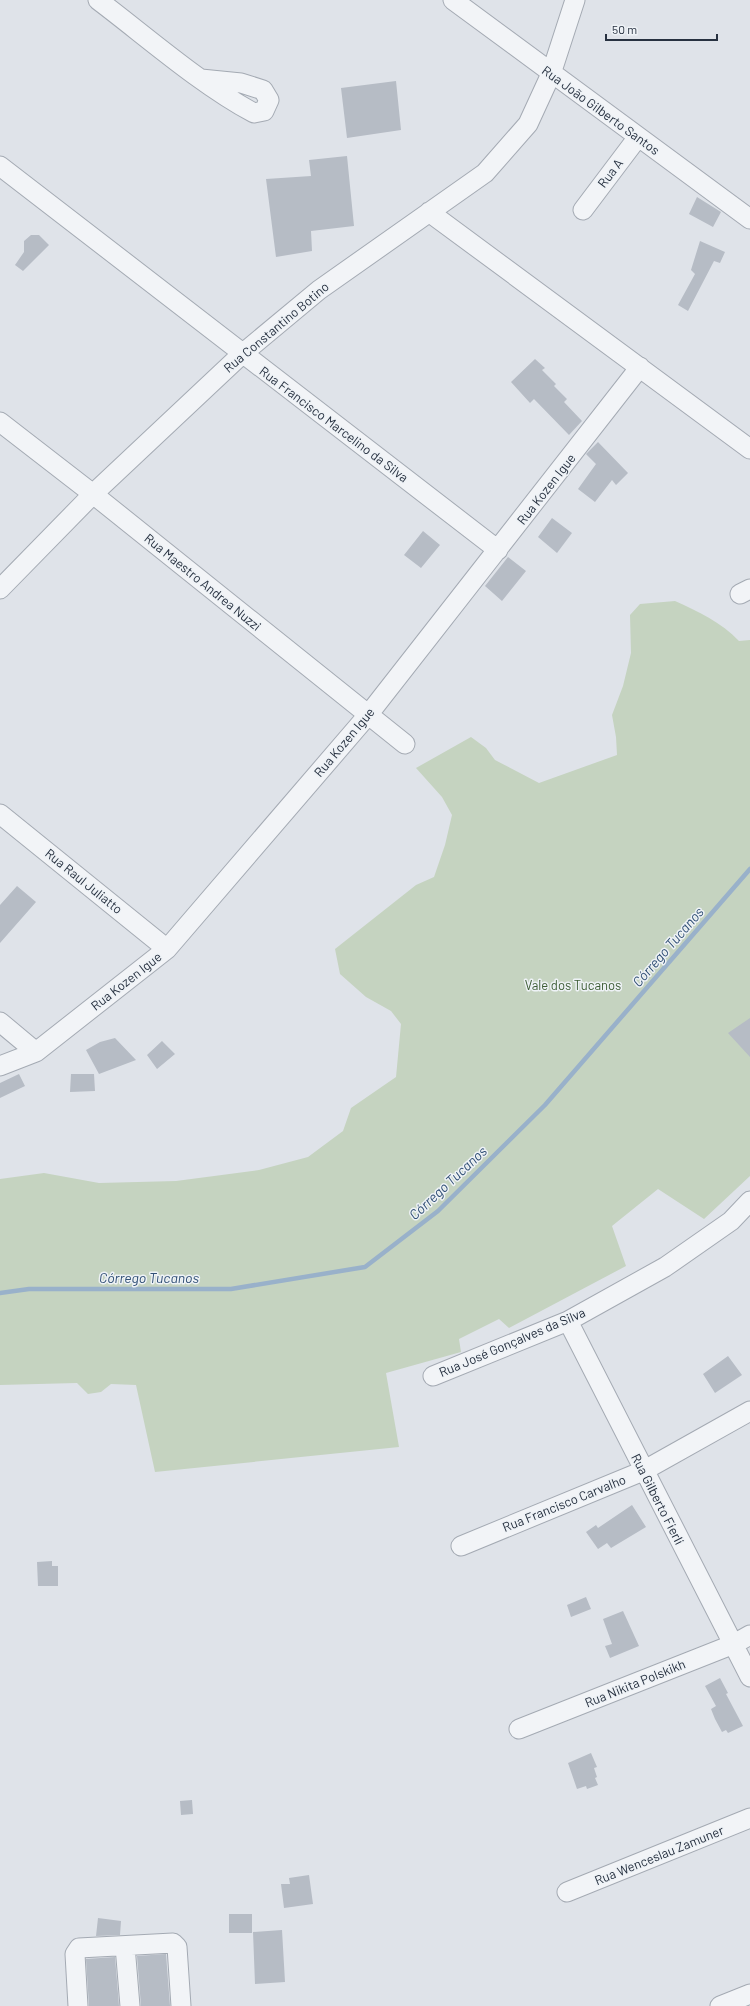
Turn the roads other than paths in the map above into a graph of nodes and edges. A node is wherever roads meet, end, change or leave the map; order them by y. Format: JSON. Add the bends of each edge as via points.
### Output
{"nodes":[{"id":1,"x":98,"y":0,"type":"edge"},
{"id":2,"x":452,"y":0,"type":"edge"},
{"id":3,"x":575,"y":0,"type":"edge"},
{"id":4,"x":551,"y":74,"type":"junction"},
{"id":5,"x":201,"y":79,"type":"junction"},
{"id":6,"x":241,"y":83,"type":"junction"},
{"id":7,"x":231,"y":100,"type":"junction"},
{"id":8,"x":638,"y":137,"type":"junction"},
{"id":9,"x":0,"y":166,"type":"edge"},
{"id":10,"x":583,"y":210,"type":"dead end"},
{"id":11,"x":429,"y":212,"type":"junction"},
{"id":12,"x":750,"y":219,"type":"edge"},
{"id":13,"x":242,"y":354,"type":"junction"},
{"id":14,"x":640,"y":367,"type":"junction"},
{"id":15,"x":0,"y":422,"type":"edge"},
{"id":16,"x":750,"y":449,"type":"edge"},
{"id":17,"x":93,"y":494,"type":"junction"},
{"id":18,"x":498,"y":550,"type":"junction"},
{"id":19,"x":0,"y":588,"type":"edge"},
{"id":20,"x":368,"y":715,"type":"junction"},
{"id":21,"x":405,"y":744,"type":"dead end"},
{"id":22,"x":0,"y":814,"type":"edge"},
{"id":23,"x":167,"y":949,"type":"junction"},
{"id":24,"x":0,"y":1022,"type":"edge"},
{"id":25,"x":36,"y":1052,"type":"junction"},
{"id":26,"x":0,"y":1066,"type":"edge"},
{"id":27,"x":750,"y":1201,"type":"edge"},
{"id":28,"x":568,"y":1321,"type":"junction"},
{"id":29,"x":433,"y":1376,"type":"dead end"},
{"id":30,"x":750,"y":1411,"type":"edge"},
{"id":31,"x":643,"y":1471,"type":"junction"},
{"id":32,"x":461,"y":1546,"type":"dead end"},
{"id":33,"x":750,"y":1635,"type":"edge"},
{"id":34,"x":734,"y":1644,"type":"junction"},
{"id":35,"x":750,"y":1677,"type":"edge"},
{"id":36,"x":519,"y":1729,"type":"dead end"},
{"id":37,"x":750,"y":1818,"type":"edge"},
{"id":38,"x":567,"y":1892,"type":"dead end"},
{"id":39,"x":125,"y":1946,"type":"junction"},
{"id":40,"x":750,"y":1994,"type":"edge"},
{"id":41,"x":78,"y":2006,"type":"edge"},
{"id":42,"x":130,"y":2006,"type":"edge"},
{"id":43,"x":181,"y":2006,"type":"edge"},
{"id":44,"x":720,"y":2006,"type":"edge"}],
"edges":[{"from":1,"to":5,"type":"street"},
{"from":2,"to":4,"type":"street","name":"Rua João Gilberto Santos"},
{"from":3,"to":4,"type":"street","name":"Rua Constantino Botino"},
{"from":4,"to":8,"type":"street","name":"Rua João Gilberto Santos"},
{"from":4,"to":11,"type":"street","name":"Rua Constantino Botino","via":[[528,124],[484,173]]},
{"from":5,"to":6,"type":"street"},
{"from":5,"to":7,"type":"street"},
{"from":6,"to":7,"type":"street","via":[[234,88]]},
{"from":6,"to":7,"type":"street","via":[[263,90],[269,100],[264,111],[254,113]]},
{"from":8,"to":10,"type":"street","name":"Rua A"},
{"from":8,"to":12,"type":"street","name":"Rua João Gilberto Santos"},
{"from":9,"to":13,"type":"street","name":"Rua Francisco Marcelino da Silva"},
{"from":11,"to":13,"type":"street","name":"Rua Constantino Botino","via":[[319,290]]},
{"from":11,"to":14,"type":"street"},
{"from":13,"to":17,"type":"street","name":"Rua Constantino Botino"},
{"from":13,"to":18,"type":"street","name":"Rua Francisco Marcelino da Silva"},
{"from":14,"to":16,"type":"street"},
{"from":14,"to":18,"type":"street","name":"Rua Kozen Igue"},
{"from":15,"to":17,"type":"street","name":"Rua Maestro Andrea Nuzzi"},
{"from":17,"to":19,"type":"street","name":"Rua Constantino Botino"},
{"from":17,"to":20,"type":"street","name":"Rua Maestro Andrea Nuzzi"},
{"from":18,"to":20,"type":"street","name":"Rua Kozen Igue"},
{"from":20,"to":21,"type":"street","name":"Rua Maestro Andrea Nuzzi"},
{"from":20,"to":23,"type":"street","name":"Rua Kozen Igue"},
{"from":22,"to":23,"type":"street","name":"Rua Raul Juliatto"},
{"from":23,"to":25,"type":"street","name":"Rua Kozen Igue"},
{"from":24,"to":25,"type":"street"},
{"from":25,"to":26,"type":"street","name":"Rua Kozen Igue"},
{"from":27,"to":28,"type":"street","name":"Rua José Gonçalves da Silva","via":[[731,1221],[665,1267]]},
{"from":28,"to":29,"type":"street","name":"Rua José Gonçalves da Silva"},
{"from":28,"to":31,"type":"street","name":"Rua Gilberto Fierli"},
{"from":30,"to":31,"type":"street","name":"Rua Francisco Carvalho"},
{"from":31,"to":32,"type":"street","name":"Rua Francisco Carvalho"},
{"from":31,"to":34,"type":"street","name":"Rua Gilberto Fierli"},
{"from":33,"to":34,"type":"street","name":"Rua Nikita Polskikh"},
{"from":34,"to":35,"type":"street","name":"Rua Gilberto Fierli"},
{"from":34,"to":36,"type":"street","name":"Rua Nikita Polskikh"},
{"from":37,"to":38,"type":"street","name":"Rua Wenceslau Zamuner"},
{"from":39,"to":41,"type":"street","via":[[79,1948],[76,1951]]},
{"from":39,"to":42,"type":"street"},
{"from":39,"to":43,"type":"street","via":[[175,1944]]},
{"from":40,"to":44,"type":"street"}]}
